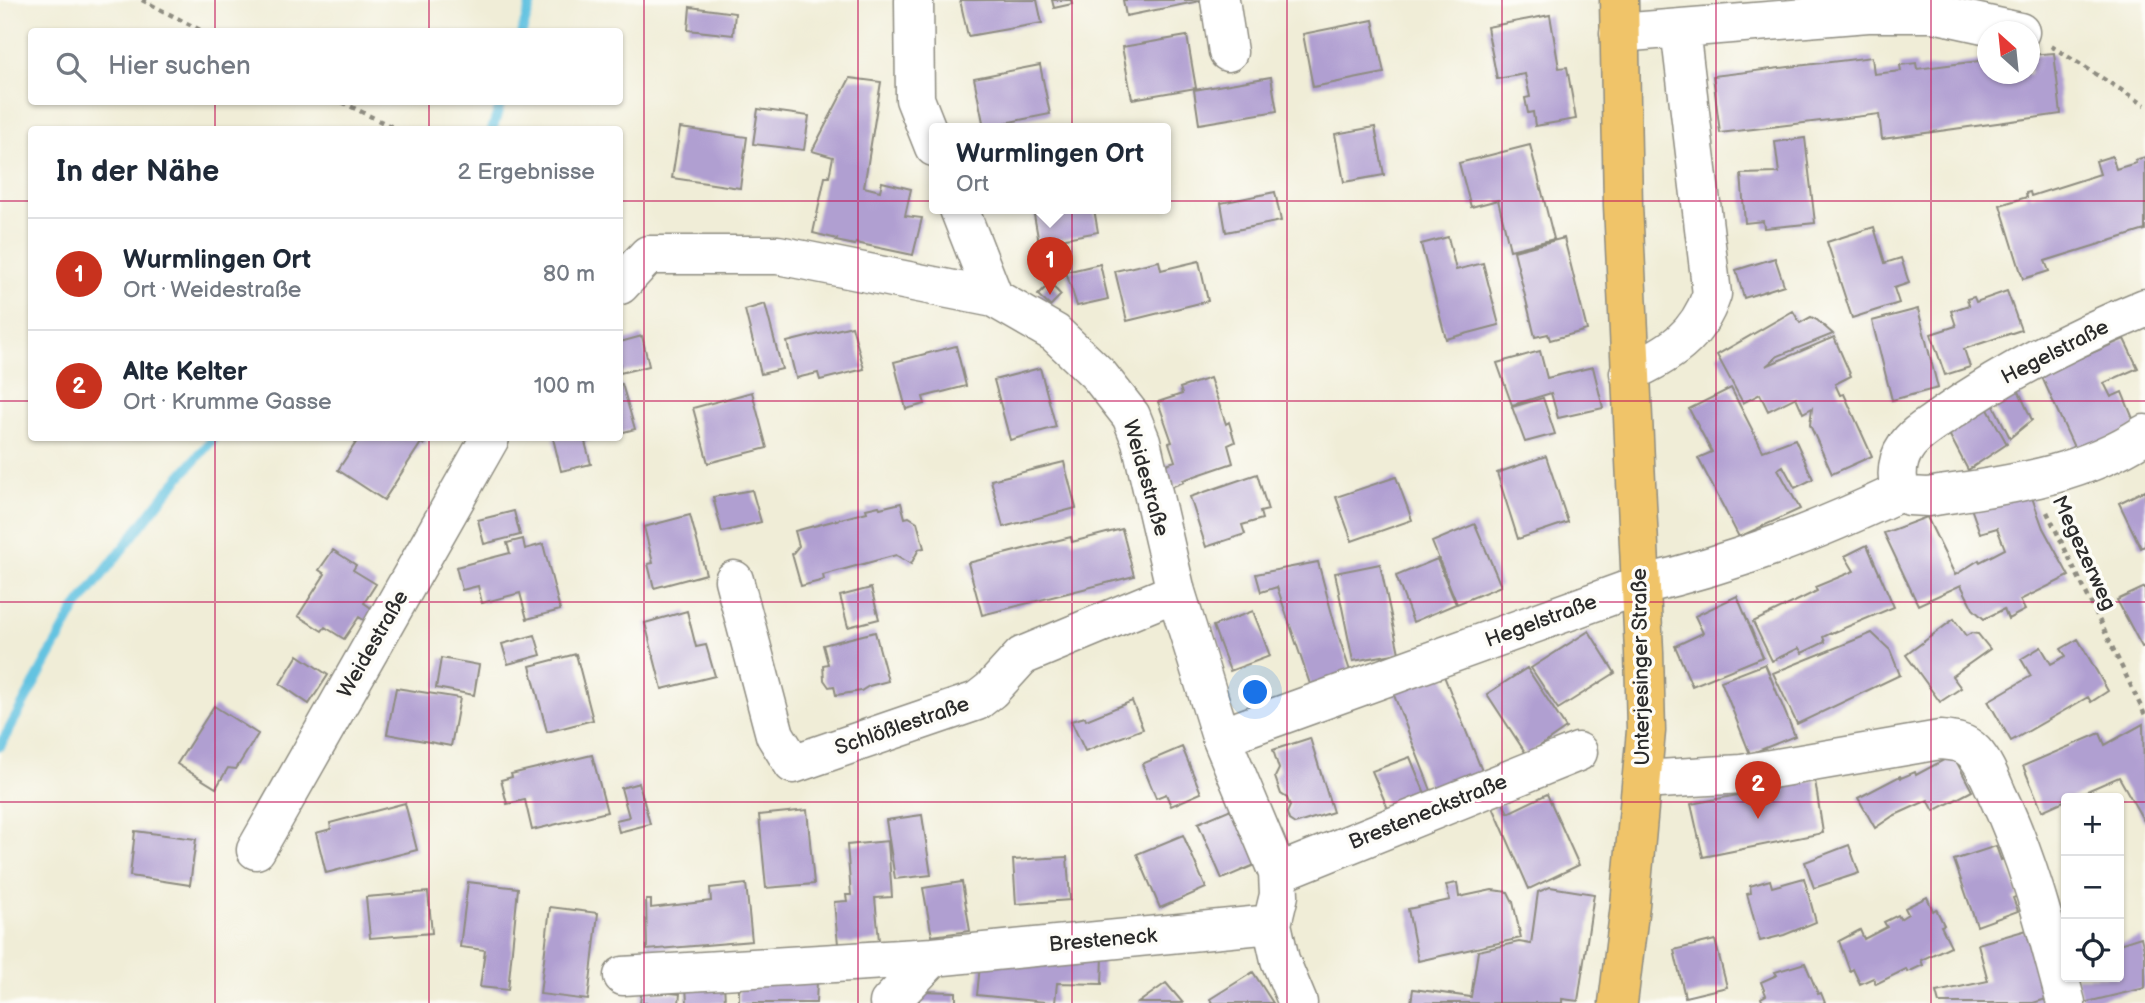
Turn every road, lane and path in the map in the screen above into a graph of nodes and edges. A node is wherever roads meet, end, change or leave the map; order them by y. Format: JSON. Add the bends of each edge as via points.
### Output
{"nodes":[{"id":1,"x":142,"y":0,"type":"edge"},
{"id":2,"x":914,"y":0,"type":"edge"},
{"id":3,"x":1220,"y":0,"type":"edge"},
{"id":4,"x":1619,"y":16,"type":"edge"},
{"id":5,"x":1977,"y":23,"type":"edge"},
{"id":6,"x":196,"y":28,"type":"edge"},
{"id":7,"x":1679,"y":29,"type":"junction"},
{"id":8,"x":2040,"y":42,"type":"edge"},
{"id":9,"x":1228,"y":52,"type":"dead end"},
{"id":10,"x":348,"y":105,"type":"edge"},
{"id":11,"x":2145,"y":105,"type":"edge"},
{"id":12,"x":390,"y":126,"type":"edge"},
{"id":13,"x":929,"y":134,"type":"edge"},
{"id":14,"x":961,"y":214,"type":"edge"},
{"id":15,"x":623,"y":282,"type":"edge"},
{"id":16,"x":994,"y":298,"type":"junction"},
{"id":17,"x":2145,"y":308,"type":"edge"},
{"id":18,"x":1629,"y":373,"type":"junction"},
{"id":19,"x":2145,"y":434,"type":"edge"},
{"id":20,"x":487,"y":441,"type":"edge"},
{"id":21,"x":2032,"y":479,"type":"junction"},
{"id":22,"x":1900,"y":492,"type":"junction"},
{"id":23,"x":734,"y":580,"type":"dead end"},
{"id":24,"x":1641,"y":585,"type":"junction"},
{"id":25,"x":1176,"y":592,"type":"junction"},
{"id":26,"x":2145,"y":715,"type":"edge"},
{"id":27,"x":1221,"y":737,"type":"junction"},
{"id":28,"x":1578,"y":752,"type":"dead end"},
{"id":29,"x":1642,"y":780,"type":"junction"},
{"id":30,"x":256,"y":850,"type":"dead end"},
{"id":31,"x":1278,"y":873,"type":"junction"},
{"id":32,"x":1272,"y":924,"type":"junction"},
{"id":33,"x":933,"y":957,"type":"junction"},
{"id":34,"x":623,"y":976,"type":"dead end"},
{"id":35,"x":889,"y":1003,"type":"edge"},
{"id":36,"x":1298,"y":1003,"type":"edge"},
{"id":37,"x":1618,"y":1003,"type":"edge"},
{"id":38,"x":2066,"y":1003,"type":"edge"}],
"edges":[{"from":1,"to":6,"type":"path"},
{"from":2,"to":13,"type":"street","via":[[915,99]]},
{"from":3,"to":9,"type":"street"},
{"from":4,"to":7,"type":"street","name":"Unterjesinger Straße"},
{"from":4,"to":18,"type":"main road","name":"Unterjesinger Straße"},
{"from":5,"to":7,"type":"street","name":"Unterjesinger Straße","via":[[1933,13],[1868,13]]},
{"from":7,"to":18,"type":"street","via":[[1712,294],[1692,333]]},
{"from":8,"to":11,"type":"path"},
{"from":10,"to":12,"type":"path"},
{"from":14,"to":16,"type":"street"},
{"from":15,"to":16,"type":"street","name":"Weidestraße","via":[[648,255],[778,255]]},
{"from":16,"to":25,"type":"street","name":"Weidestraße","via":[[1055,333],[1098,374],[1131,416]]},
{"from":17,"to":22,"type":"street","name":"Hegelstraße","via":[[2028,363],[1926,429],[1907,445],[1897,466]]},
{"from":18,"to":24,"type":"main road","name":"Unterjesinger Straße"},
{"from":19,"to":21,"type":"street","via":[[2070,471]]},
{"from":20,"to":30,"type":"street","name":"Weidestraße"},
{"from":21,"to":22,"type":"street","via":[[1928,497]]},
{"from":21,"to":26,"type":"path","name":"Megezerweg"},
{"from":22,"to":24,"type":"street","name":"Hegelstraße","via":[[1775,547]]},
{"from":23,"to":25,"type":"street","name":"Schlößlestraße","via":[[775,735],[793,764],[977,701],[1021,656]]},
{"from":24,"to":27,"type":"street","name":"Hegelstraße"},
{"from":24,"to":29,"type":"main road","name":"Unterjesinger Straße","via":[[1646,689]]},
{"from":25,"to":27,"type":"street","name":"Weidestraße"},
{"from":27,"to":31,"type":"street","name":"Weidestraße"},
{"from":28,"to":31,"type":"street","name":"Bresteneckstraße"},
{"from":29,"to":37,"type":"main road","name":"Unterjesinger Straße"},
{"from":29,"to":38,"type":"street","via":[[1742,774],[1940,740],[1959,741],[1973,750],[1986,769],[2012,825]]},
{"from":31,"to":32,"type":"street","name":"Weidestraße","via":[[1279,895]]},
{"from":32,"to":33,"type":"street","name":"Bresteneck"},
{"from":32,"to":36,"type":"street","via":[[1280,960]]},
{"from":33,"to":34,"type":"street","name":"Bresteneck"},
{"from":33,"to":35,"type":"street"}]}
